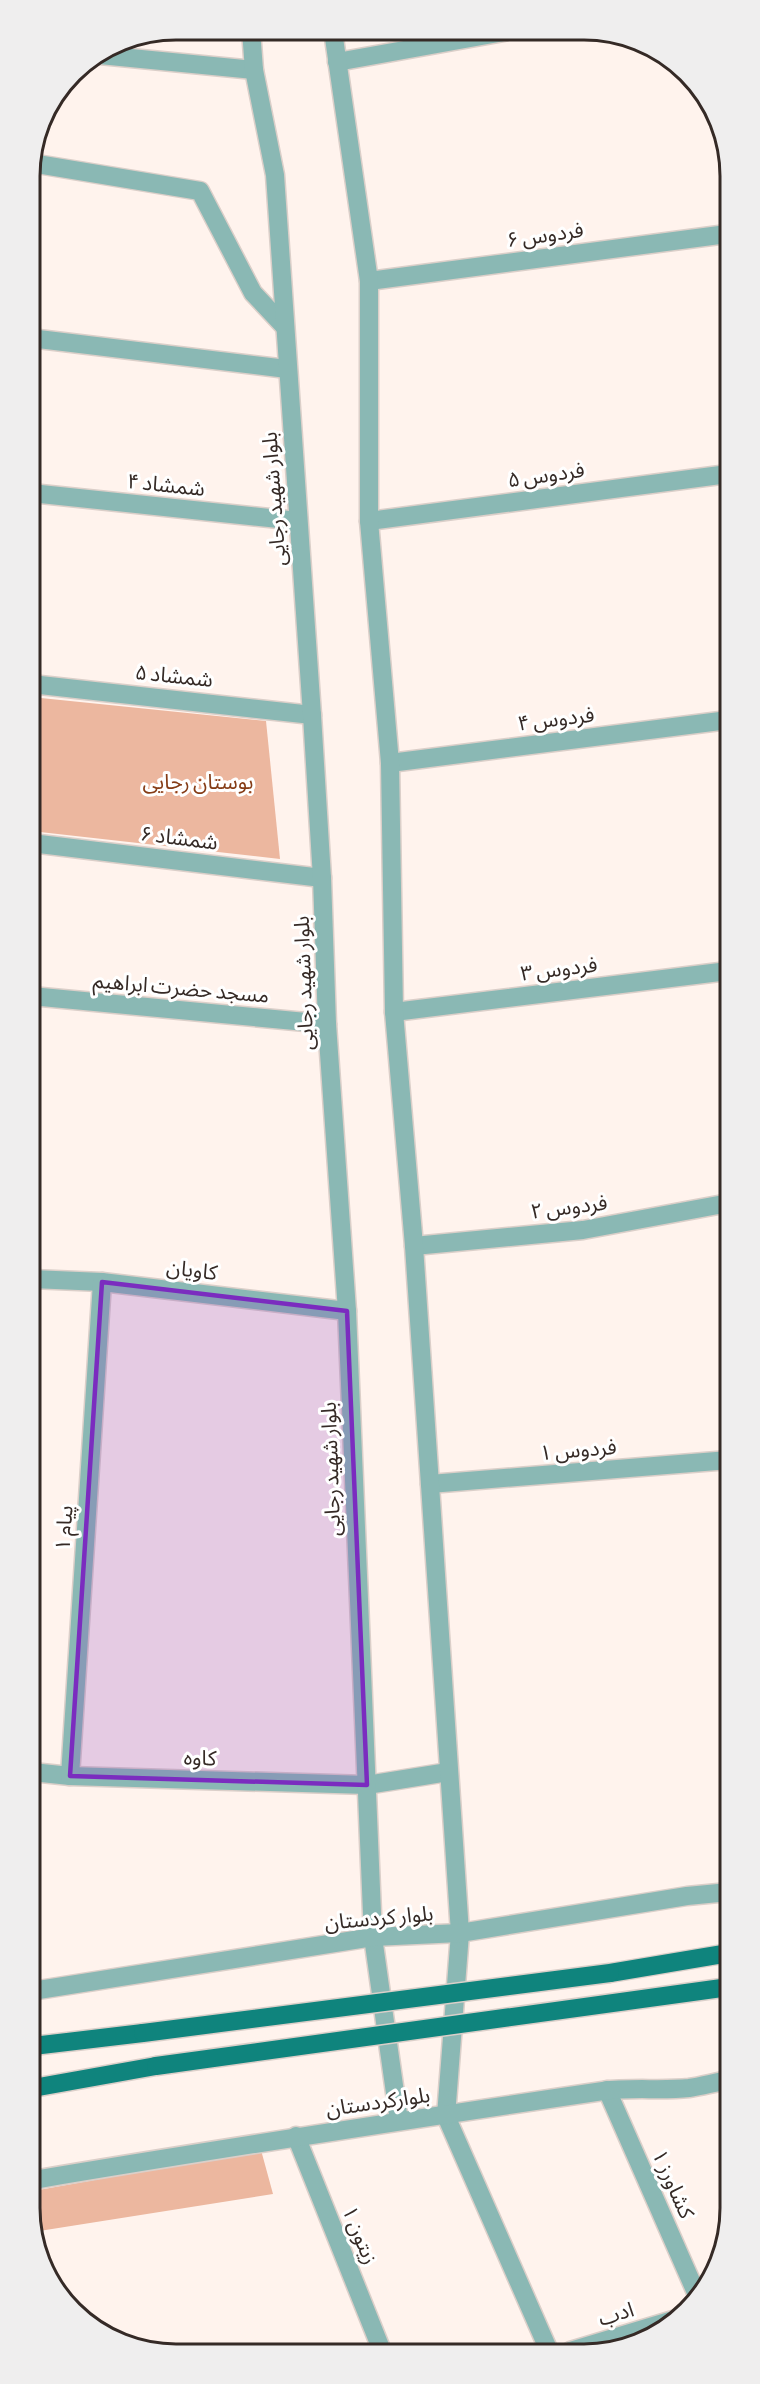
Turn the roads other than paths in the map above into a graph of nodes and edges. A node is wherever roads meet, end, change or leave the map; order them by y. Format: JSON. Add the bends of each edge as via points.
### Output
{"nodes":[{"id":1,"x":251,"y":40,"type":"edge"},
{"id":2,"x":334,"y":40,"type":"edge"},
{"id":3,"x":459,"y":40,"type":"edge"},
{"id":4,"x":113,"y":56,"type":"edge"},
{"id":5,"x":337,"y":62,"type":"junction"},
{"id":6,"x":254,"y":70,"type":"junction"},
{"id":7,"x":41,"y":165,"type":"edge"},
{"id":8,"x":720,"y":235,"type":"edge"},
{"id":9,"x":369,"y":281,"type":"junction"},
{"id":10,"x":285,"y":327,"type":"junction"},
{"id":11,"x":41,"y":339,"type":"edge"},
{"id":12,"x":287,"y":369,"type":"junction"},
{"id":13,"x":720,"y":475,"type":"edge"},
{"id":14,"x":41,"y":494,"type":"edge"},
{"id":15,"x":298,"y":521,"type":"junction"},
{"id":16,"x":369,"y":521,"type":"junction"},
{"id":17,"x":41,"y":685,"type":"edge"},
{"id":18,"x":312,"y":715,"type":"junction"},
{"id":19,"x":720,"y":721,"type":"edge"},
{"id":20,"x":390,"y":763,"type":"junction"},
{"id":21,"x":41,"y":844,"type":"edge"},
{"id":22,"x":322,"y":878,"type":"junction"},
{"id":23,"x":720,"y":972,"type":"edge"},
{"id":24,"x":41,"y":997,"type":"edge"},
{"id":25,"x":394,"y":1012,"type":"junction"},
{"id":26,"x":327,"y":1024,"type":"junction"},
{"id":27,"x":719,"y":1205,"type":"edge"},
{"id":28,"x":414,"y":1246,"type":"junction"},
{"id":29,"x":40,"y":1279,"type":"edge"},
{"id":30,"x":102,"y":1282,"type":"junction"},
{"id":31,"x":347,"y":1311,"type":"junction"},
{"id":32,"x":719,"y":1461,"type":"edge"},
{"id":33,"x":430,"y":1484,"type":"junction"},
{"id":34,"x":448,"y":1772,"type":"junction"},
{"id":35,"x":40,"y":1773,"type":"edge"},
{"id":36,"x":70,"y":1776,"type":"junction"},
{"id":37,"x":367,"y":1785,"type":"junction"},
{"id":38,"x":719,"y":1893,"type":"edge"},
{"id":39,"x":460,"y":1934,"type":"junction"},
{"id":40,"x":373,"y":1937,"type":"junction"},
{"id":41,"x":719,"y":1955,"type":"edge"},
{"id":42,"x":719,"y":1988,"type":"edge"},
{"id":43,"x":40,"y":1990,"type":"edge"},
{"id":44,"x":40,"y":2045,"type":"edge"},
{"id":45,"x":719,"y":2082,"type":"edge"},
{"id":46,"x":40,"y":2087,"type":"edge"},
{"id":47,"x":607,"y":2090,"type":"junction"},
{"id":48,"x":446,"y":2116,"type":"junction"},
{"id":49,"x":399,"y":2121,"type":"junction"},
{"id":50,"x":296,"y":2136,"type":"junction"},
{"id":51,"x":40,"y":2179,"type":"edge"},
{"id":52,"x":694,"y":2287,"type":"edge"},
{"id":53,"x":646,"y":2328,"type":"edge"},
{"id":54,"x":599,"y":2342,"type":"edge"},
{"id":55,"x":379,"y":2344,"type":"edge"},
{"id":56,"x":546,"y":2344,"type":"edge"}],
"edges":[{"from":1,"to":6,"type":"street","name":"بلوار شهید رجایی"},
{"from":2,"to":5,"type":"street"},
{"from":3,"to":5,"type":"street"},
{"from":4,"to":6,"type":"street"},
{"from":5,"to":9,"type":"street"},
{"from":6,"to":10,"type":"street","name":"بلوار شهید رجایی","via":[[275,175]]},
{"from":7,"to":10,"type":"street","via":[[200,191],[253,293]]},
{"from":8,"to":9,"type":"street","name":"فردوس ۶"},
{"from":9,"to":16,"type":"street"},
{"from":10,"to":12,"type":"street","name":"بلوار شهید رجایی"},
{"from":11,"to":12,"type":"street"},
{"from":12,"to":15,"type":"street","name":"بلوار شهید رجایی"},
{"from":13,"to":16,"type":"street","name":"فردوس ۵"},
{"from":14,"to":15,"type":"street","name":"شمشاد ۴"},
{"from":15,"to":18,"type":"street","name":"بلوار شهید رجایی"},
{"from":16,"to":20,"type":"street"},
{"from":17,"to":18,"type":"street","name":"شمشاد ۵"},
{"from":18,"to":22,"type":"street","name":"بلوار شهید رجایی"},
{"from":19,"to":20,"type":"street","name":"فردوس ۴"},
{"from":20,"to":25,"type":"street"},
{"from":21,"to":22,"type":"street","name":"شمشاد ۶"},
{"from":22,"to":26,"type":"street","name":"بلوار شهید رجایی"},
{"from":23,"to":25,"type":"street","name":"فردوس ۳"},
{"from":24,"to":26,"type":"street","name":"مسجد حضرت ابراهیم"},
{"from":25,"to":28,"type":"street"},
{"from":26,"to":31,"type":"street","name":"بلوار شهید رجایی"},
{"from":27,"to":28,"type":"street","name":"فردوس ۲","via":[[583,1230]]},
{"from":28,"to":33,"type":"street"},
{"from":29,"to":30,"type":"street","name":"کاویان"},
{"from":30,"to":31,"type":"street","name":"کاویان"},
{"from":30,"to":36,"type":"street","name":"پیام ۱"},
{"from":31,"to":37,"type":"street","name":"بلوار شهید رجایی"},
{"from":32,"to":33,"type":"street","name":"فردوس ۱"},
{"from":33,"to":34,"type":"street"},
{"from":34,"to":37,"type":"street","name":"کاوه"},
{"from":34,"to":39,"type":"street"},
{"from":35,"to":36,"type":"street","name":"کاوه"},
{"from":36,"to":37,"type":"street","name":"کاوه"},
{"from":37,"to":40,"type":"street","name":"بلوار شهید رجایی"},
{"from":38,"to":39,"type":"street","name":"بلوار کردستان"},
{"from":39,"to":40,"type":"street","name":"بلوار کردستان"},
{"from":39,"to":48,"type":"street"},
{"from":40,"to":43,"type":"street","name":"بلوار کردستان"},
{"from":40,"to":49,"type":"street","name":"بلوار شهید رجایی"},
{"from":41,"to":44,"type":"main road","bridge":true},
{"from":42,"to":46,"type":"main road","bridge":true,"via":[[156,2066]]},
{"from":45,"to":47,"type":"street","name":"بلوارکردستان","via":[[690,2088]]},
{"from":47,"to":48,"type":"street","name":"بلوارکردستان"},
{"from":47,"to":52,"type":"street","name":"کشاورز ۱"},
{"from":48,"to":49,"type":"street","name":"بلوارکردستان"},
{"from":48,"to":56,"type":"street"},
{"from":49,"to":50,"type":"street","name":"بلوارکردستان"},
{"from":50,"to":51,"type":"street","name":"بلوارکردستان"},
{"from":50,"to":55,"type":"street","name":"زیتون ۱"},
{"from":53,"to":54,"type":"street","name":"ادب"}]}
